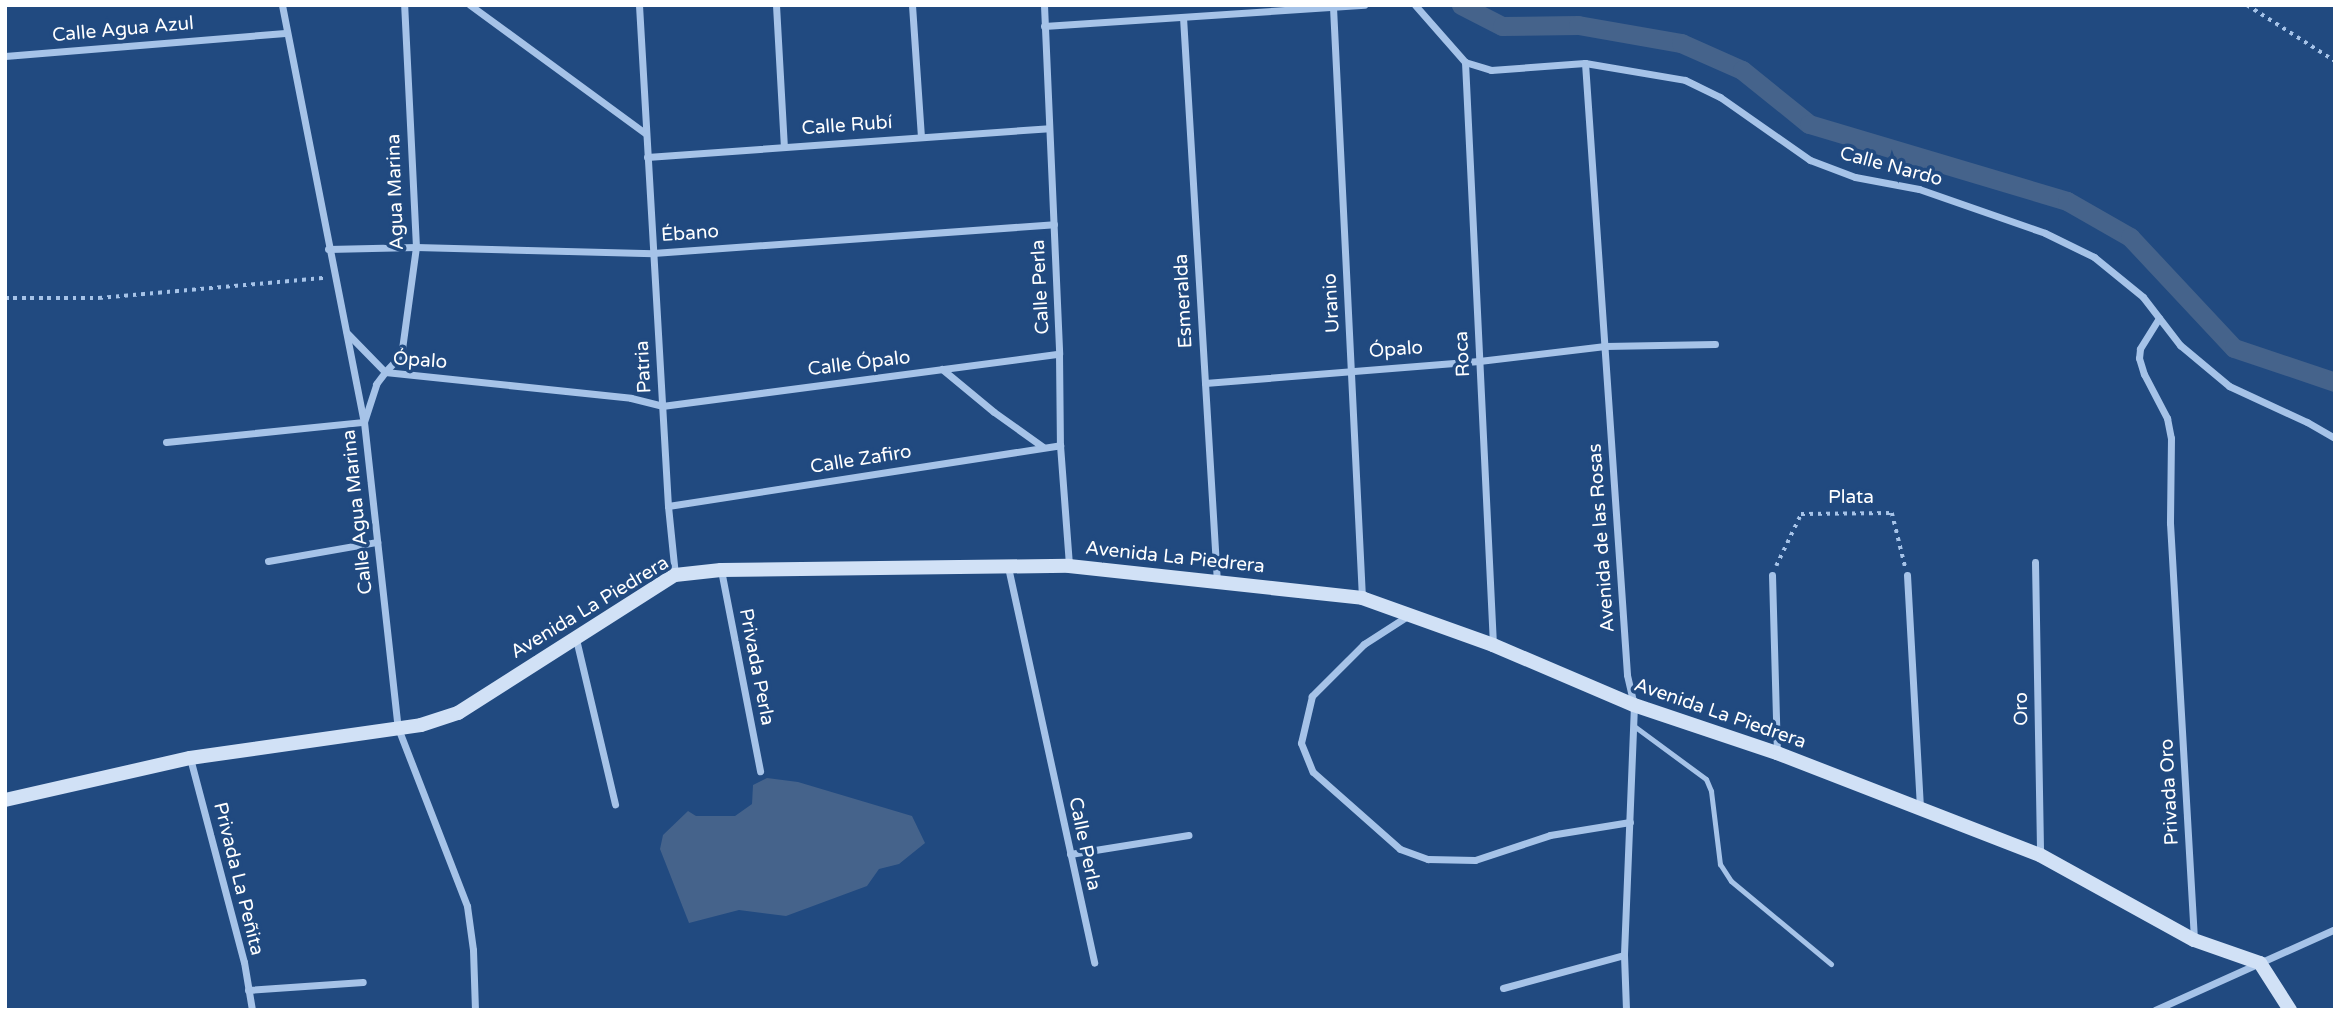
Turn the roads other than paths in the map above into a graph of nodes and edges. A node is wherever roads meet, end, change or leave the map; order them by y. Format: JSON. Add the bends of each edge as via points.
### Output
{"nodes":[{"id":1,"x":282,"y":5,"type":"edge"},
{"id":2,"x":404,"y":5,"type":"edge"},
{"id":3,"x":470,"y":5,"type":"edge"},
{"id":4,"x":482,"y":5,"type":"edge"},
{"id":5,"x":639,"y":5,"type":"edge"},
{"id":6,"x":776,"y":5,"type":"edge"},
{"id":7,"x":912,"y":5,"type":"edge"},
{"id":8,"x":1044,"y":5,"type":"edge"},
{"id":9,"x":1364,"y":5,"type":"edge"},
{"id":10,"x":1415,"y":5,"type":"edge"},
{"id":11,"x":1334,"y":7,"type":"junction"},
{"id":12,"x":482,"y":15,"type":"junction"},
{"id":13,"x":1183,"y":17,"type":"junction"},
{"id":14,"x":1044,"y":26,"type":"junction"},
{"id":15,"x":285,"y":33,"type":"junction"},
{"id":16,"x":5,"y":56,"type":"edge"},
{"id":17,"x":1465,"y":62,"type":"junction"},
{"id":18,"x":1585,"y":63,"type":"junction"},
{"id":19,"x":1049,"y":128,"type":"junction"},
{"id":20,"x":646,"y":134,"type":"junction"},
{"id":21,"x":921,"y":137,"type":"junction"},
{"id":22,"x":784,"y":147,"type":"junction"},
{"id":23,"x":647,"y":157,"type":"junction"},
{"id":24,"x":1054,"y":224,"type":"junction"},
{"id":25,"x":416,"y":247,"type":"junction"},
{"id":26,"x":328,"y":249,"type":"junction"},
{"id":27,"x":653,"y":253,"type":"junction"},
{"id":28,"x":2159,"y":318,"type":"junction"},
{"id":29,"x":346,"y":332,"type":"junction"},
{"id":30,"x":1715,"y":344,"type":"dead end"},
{"id":31,"x":1605,"y":346,"type":"junction"},
{"id":32,"x":1059,"y":354,"type":"junction"},
{"id":33,"x":1479,"y":361,"type":"junction"},
{"id":34,"x":942,"y":369,"type":"junction"},
{"id":35,"x":1351,"y":369,"type":"junction"},
{"id":36,"x":385,"y":372,"type":"junction"},
{"id":37,"x":1205,"y":383,"type":"junction"},
{"id":38,"x":662,"y":406,"type":"junction"},
{"id":39,"x":364,"y":422,"type":"junction"},
{"id":40,"x":2335,"y":438,"type":"edge"},
{"id":41,"x":166,"y":442,"type":"dead end"},
{"id":42,"x":1060,"y":445,"type":"junction"},
{"id":43,"x":1044,"y":448,"type":"junction"},
{"id":44,"x":668,"y":506,"type":"junction"},
{"id":45,"x":377,"y":542,"type":"junction"},
{"id":46,"x":268,"y":561,"type":"dead end"},
{"id":47,"x":2035,"y":562,"type":"dead end"},
{"id":48,"x":1069,"y":566,"type":"junction"},
{"id":49,"x":1008,"y":567,"type":"junction"},
{"id":50,"x":721,"y":570,"type":"junction"},
{"id":51,"x":675,"y":575,"type":"junction"},
{"id":52,"x":1772,"y":575,"type":"road end"},
{"id":53,"x":1907,"y":575,"type":"road end"},
{"id":54,"x":1217,"y":582,"type":"junction"},
{"id":55,"x":1362,"y":598,"type":"junction"},
{"id":56,"x":1409,"y":615,"type":"junction"},
{"id":57,"x":575,"y":638,"type":"junction"},
{"id":58,"x":1493,"y":645,"type":"junction"},
{"id":59,"x":1634,"y":705,"type":"junction"},
{"id":60,"x":1634,"y":726,"type":"junction"},
{"id":61,"x":398,"y":728,"type":"junction"},
{"id":62,"x":1777,"y":753,"type":"junction"},
{"id":63,"x":190,"y":758,"type":"junction"},
{"id":64,"x":760,"y":771,"type":"dead end"},
{"id":65,"x":5,"y":800,"type":"edge"},
{"id":66,"x":615,"y":804,"type":"dead end"},
{"id":67,"x":1920,"y":809,"type":"junction"},
{"id":68,"x":1630,"y":822,"type":"junction"},
{"id":69,"x":1188,"y":835,"type":"dead end"},
{"id":70,"x":1070,"y":854,"type":"junction"},
{"id":71,"x":2040,"y":855,"type":"junction"},
{"id":72,"x":2335,"y":929,"type":"edge"},
{"id":73,"x":2194,"y":940,"type":"junction"},
{"id":74,"x":1625,"y":955,"type":"junction"},
{"id":75,"x":2260,"y":962,"type":"junction"},
{"id":76,"x":1094,"y":963,"type":"dead end"},
{"id":77,"x":1831,"y":964,"type":"dead end"},
{"id":78,"x":363,"y":982,"type":"dead end"},
{"id":79,"x":1503,"y":988,"type":"dead end"},
{"id":80,"x":248,"y":990,"type":"junction"},
{"id":81,"x":252,"y":1010,"type":"edge"},
{"id":82,"x":475,"y":1010,"type":"edge"},
{"id":83,"x":1626,"y":1010,"type":"edge"},
{"id":84,"x":2155,"y":1010,"type":"edge"},
{"id":85,"x":2290,"y":1010,"type":"edge"}],
"edges":[{"from":1,"to":15,"type":"street","name":"Calle Agua Marina"},
{"from":2,"to":25,"type":"street","name":"Agua Marina"},
{"from":3,"to":12,"type":"street"},
{"from":4,"to":12,"type":"street"},
{"from":5,"to":20,"type":"street","name":"Patria"},
{"from":6,"to":22,"type":"street"},
{"from":7,"to":21,"type":"street"},
{"from":8,"to":14,"type":"street","name":"Calle Perla"},
{"from":9,"to":11,"type":"street"},
{"from":10,"to":17,"type":"street"},
{"from":11,"to":13,"type":"street"},
{"from":11,"to":35,"type":"street","name":"Uranio"},
{"from":12,"to":20,"type":"street"},
{"from":13,"to":14,"type":"street"},
{"from":13,"to":37,"type":"street","name":"Esmeralda"},
{"from":14,"to":19,"type":"street","name":"Calle Perla"},
{"from":15,"to":16,"type":"street","name":"Calle Agua Azul"},
{"from":15,"to":26,"type":"street","name":"Calle Agua Marina"},
{"from":17,"to":18,"type":"street","name":"Calle Nardo","via":[[1492,70]]},
{"from":17,"to":33,"type":"street","name":"Roca"},
{"from":18,"to":28,"type":"street","name":"Calle Nardo","via":[[1685,80],[1720,97],[1810,160],[1855,177],[1919,189],[2045,233],[2094,257],[2143,297]]},
{"from":18,"to":31,"type":"street","name":"Avenida de las Rosas"},
{"from":19,"to":21,"type":"street","name":"Calle Rubí"},
{"from":19,"to":24,"type":"street","name":"Calle Perla"},
{"from":20,"to":23,"type":"street","name":"Patria"},
{"from":21,"to":22,"type":"street","name":"Calle Rubí"},
{"from":22,"to":23,"type":"street","name":"Calle Rubí"},
{"from":23,"to":27,"type":"street","name":"Patria"},
{"from":24,"to":27,"type":"street","name":"Ébano"},
{"from":24,"to":32,"type":"street","name":"Calle Perla"},
{"from":25,"to":26,"type":"street","name":"Ébano"},
{"from":25,"to":27,"type":"street","name":"Ébano"},
{"from":25,"to":36,"type":"street","name":"Agua Marina","via":[[402,349]]},
{"from":26,"to":29,"type":"street","name":"Calle Agua Marina"},
{"from":27,"to":38,"type":"street","name":"Patria"},
{"from":28,"to":40,"type":"street","name":"Calle Nardo","via":[[2180,345],[2228,386]]},
{"from":28,"to":73,"type":"street","name":"Privada Oro","via":[[2139,358],[2170,425],[2176,642]]},
{"from":29,"to":36,"type":"street"},
{"from":29,"to":39,"type":"street","name":"Calle Agua Marina"},
{"from":30,"to":31,"type":"street","name":"Ópalo"},
{"from":31,"to":33,"type":"street","name":"Ópalo"},
{"from":31,"to":59,"type":"street","name":"Avenida de las Rosas","via":[[1627,674]]},
{"from":32,"to":34,"type":"street","name":"Calle Ópalo"},
{"from":32,"to":42,"type":"street","name":"Calle Perla"},
{"from":33,"to":35,"type":"street","name":"Ópalo"},
{"from":33,"to":58,"type":"street","name":"Roca"},
{"from":34,"to":38,"type":"street","name":"Calle Ópalo"},
{"from":34,"to":43,"type":"street"},
{"from":35,"to":37,"type":"street","name":"Ópalo"},
{"from":35,"to":55,"type":"street","name":"Uranio"},
{"from":36,"to":38,"type":"street","name":"Ópalo","via":[[631,398]]},
{"from":36,"to":39,"type":"street","name":"Ópalo","via":[[376,384]]},
{"from":37,"to":54,"type":"street","name":"Esmeralda"},
{"from":38,"to":44,"type":"street","name":"Patria"},
{"from":39,"to":41,"type":"street"},
{"from":39,"to":45,"type":"street","name":"Calle Agua Marina"},
{"from":42,"to":43,"type":"street","name":"Calle Zafiro"},
{"from":42,"to":48,"type":"street","name":"Calle Perla"},
{"from":43,"to":44,"type":"street","name":"Calle Zafiro"},
{"from":44,"to":51,"type":"street","name":"Patria"},
{"from":45,"to":46,"type":"street"},
{"from":45,"to":61,"type":"street","name":"Calle Agua Marina"},
{"from":47,"to":71,"type":"street","name":"Oro"},
{"from":48,"to":49,"type":"street","name":"Avenida La Piedrera"},
{"from":48,"to":54,"type":"street","name":"Avenida La Piedrera"},
{"from":49,"to":50,"type":"street","name":"Avenida La Piedrera"},
{"from":49,"to":70,"type":"street","name":"Calle Perla"},
{"from":50,"to":51,"type":"street","name":"Avenida La Piedrera"},
{"from":50,"to":64,"type":"street","name":"Privada Perla"},
{"from":51,"to":57,"type":"street","name":"Avenida La Piedrera"},
{"from":52,"to":62,"type":"street"},
{"from":53,"to":67,"type":"street"},
{"from":54,"to":55,"type":"street","name":"Avenida La Piedrera"},
{"from":55,"to":56,"type":"street","name":"Avenida La Piedrera"},
{"from":56,"to":58,"type":"street","name":"Avenida La Piedrera"},
{"from":56,"to":68,"type":"street","via":[[1364,644],[1312,696],[1301,743],[1313,772],[1400,849],[1428,859],[1475,860],[1550,835]]},
{"from":57,"to":61,"type":"street","name":"Avenida La Piedrera","via":[[458,713]]},
{"from":57,"to":66,"type":"street"},
{"from":58,"to":59,"type":"street","name":"Avenida La Piedrera"},
{"from":59,"to":60,"type":"street","name":"Avenida de las Rosas"},
{"from":59,"to":62,"type":"street","name":"Avenida La Piedrera"},
{"from":60,"to":68,"type":"street","name":"Avenida de las Rosas"},
{"from":60,"to":77,"type":"lane","via":[[1706,779],[1720,864],[1731,881]]},
{"from":61,"to":63,"type":"street","name":"Avenida La Piedrera"},
{"from":61,"to":82,"type":"street","name":"Calle Agua Marina","via":[[467,906]]},
{"from":62,"to":67,"type":"street","name":"Avenida La Piedrera"},
{"from":63,"to":65,"type":"street","name":"Avenida La Piedrera"},
{"from":63,"to":80,"type":"street","name":"Privada La Peñita"},
{"from":67,"to":71,"type":"street","name":"Avenida La Piedrera"},
{"from":68,"to":74,"type":"street","name":"Avenida de las Rosas"},
{"from":69,"to":70,"type":"street"},
{"from":70,"to":76,"type":"street","name":"Calle Perla"},
{"from":71,"to":73,"type":"street","name":"Avenida La Piedrera"},
{"from":72,"to":75,"type":"street"},
{"from":73,"to":75,"type":"street","name":"Avenida La Piedrera"},
{"from":74,"to":79,"type":"street"},
{"from":74,"to":83,"type":"street","name":"Avenida de las Rosas"},
{"from":75,"to":84,"type":"street"},
{"from":75,"to":85,"type":"street"},
{"from":78,"to":80,"type":"street"},
{"from":80,"to":81,"type":"street","name":"Privada La Peñita"}]}
